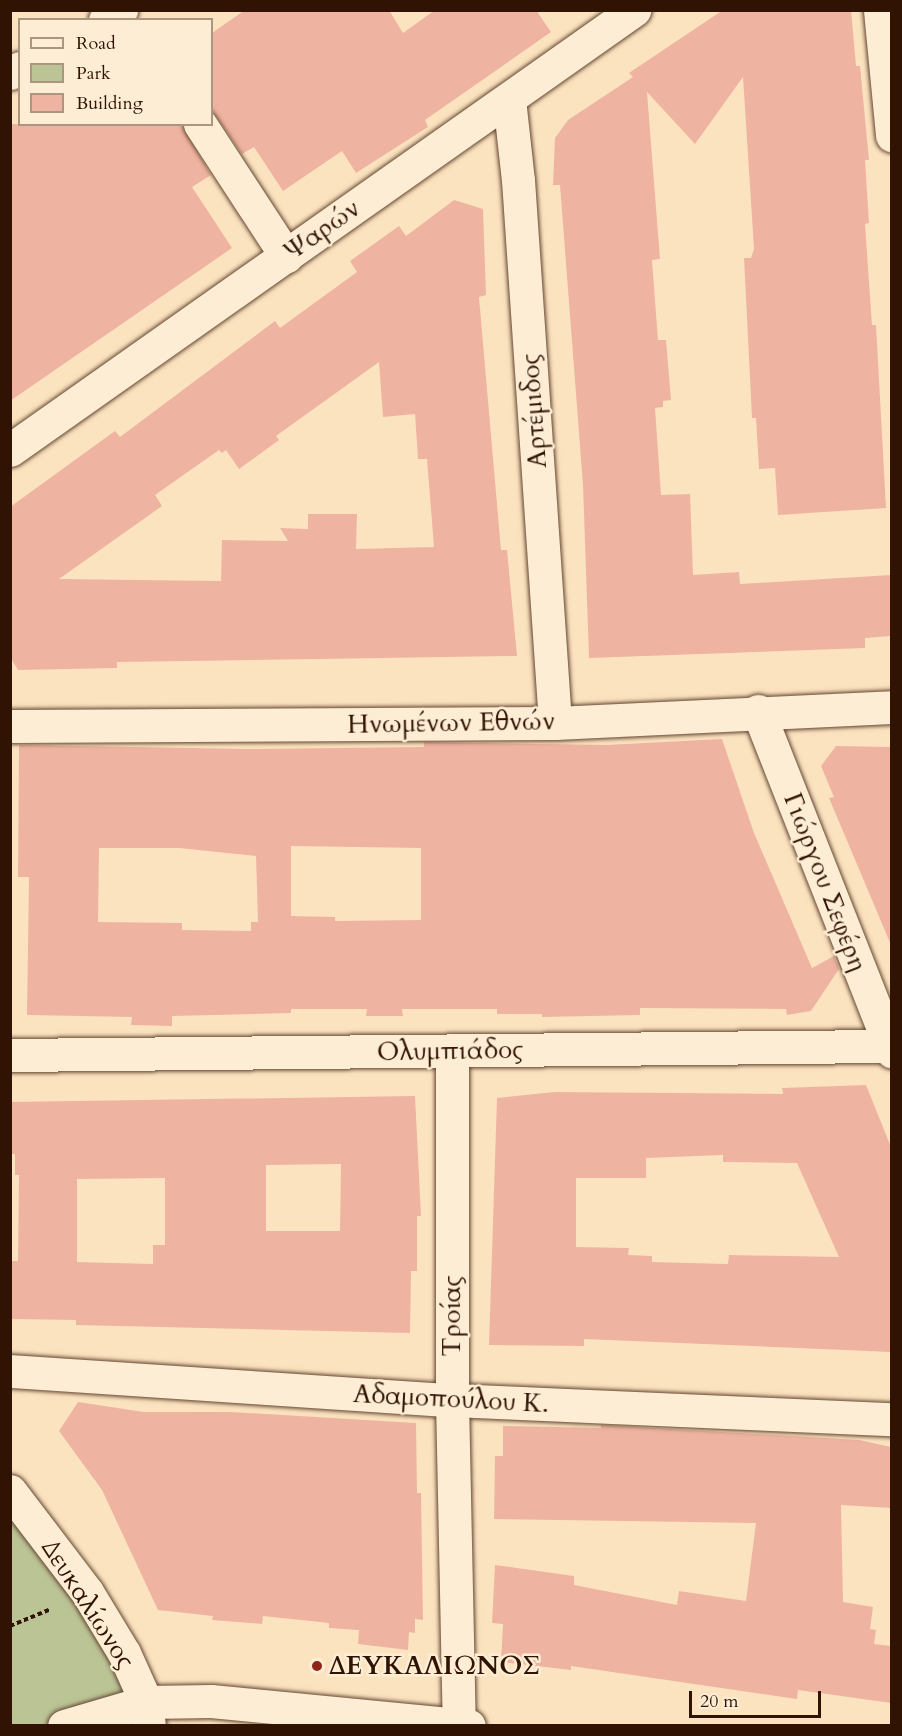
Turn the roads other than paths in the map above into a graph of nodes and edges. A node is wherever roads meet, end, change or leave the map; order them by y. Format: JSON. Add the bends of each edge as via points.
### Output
{"nodes":[{"id":1,"x":121,"y":10,"type":"edge"},
{"id":2,"x":634,"y":10,"type":"edge"},
{"id":3,"x":880,"y":10,"type":"edge"},
{"id":4,"x":108,"y":18,"type":"edge"},
{"id":5,"x":509,"y":99,"type":"junction"},
{"id":6,"x":201,"y":126,"type":"edge"},
{"id":7,"x":891,"y":135,"type":"edge"},
{"id":8,"x":286,"y":256,"type":"junction"},
{"id":9,"x":10,"y":450,"type":"edge"},
{"id":10,"x":891,"y":707,"type":"edge"},
{"id":11,"x":758,"y":711,"type":"junction"},
{"id":12,"x":555,"y":723,"type":"junction"},
{"id":13,"x":10,"y":726,"type":"edge"},
{"id":14,"x":890,"y":1049,"type":"edge"},
{"id":15,"x":452,"y":1051,"type":"junction"},
{"id":16,"x":10,"y":1055,"type":"edge"},
{"id":17,"x":10,"y":1371,"type":"edge"},
{"id":18,"x":452,"y":1400,"type":"junction"},
{"id":19,"x":891,"y":1419,"type":"edge"},
{"id":20,"x":10,"y":1491,"type":"edge"},
{"id":21,"x":148,"y":1714,"type":"edge"},
{"id":22,"x":64,"y":1725,"type":"edge"},
{"id":23,"x":464,"y":1725,"type":"edge"}],
"edges":[{"from":1,"to":4,"type":"street"},
{"from":2,"to":5,"type":"street","name":"Ψαρών"},
{"from":3,"to":7,"type":"street"},
{"from":5,"to":8,"type":"street","name":"Ψαρών"},
{"from":5,"to":12,"type":"street","name":"Αρτέμιδος","via":[[518,180]]},
{"from":6,"to":8,"type":"street"},
{"from":8,"to":9,"type":"street","name":"Ψαρών"},
{"from":10,"to":11,"type":"street","name":"Ηνωμένων Εθνών"},
{"from":11,"to":12,"type":"street","name":"Ηνωμένων Εθνών"},
{"from":11,"to":14,"type":"street","name":"Γιώργου Σεφέρη"},
{"from":12,"to":13,"type":"street","name":"Ηνωμένων Εθνών"},
{"from":14,"to":15,"type":"street","name":"Ολυμπιάδος"},
{"from":15,"to":16,"type":"street","name":"Ολυμπιάδος"},
{"from":15,"to":18,"type":"street","name":"Τροίας"},
{"from":17,"to":18,"type":"street","name":"Αδαμοπούλου Κ."},
{"from":18,"to":19,"type":"street","name":"Αδαμοπούλου Κ."},
{"from":18,"to":23,"type":"street","name":"Τροίας"},
{"from":20,"to":21,"type":"street","name":"Δευκαλίωνος","via":[[87,1592],[124,1653]]},
{"from":21,"to":22,"type":"street"},
{"from":21,"to":23,"type":"street","via":[[211,1701]]}]}
